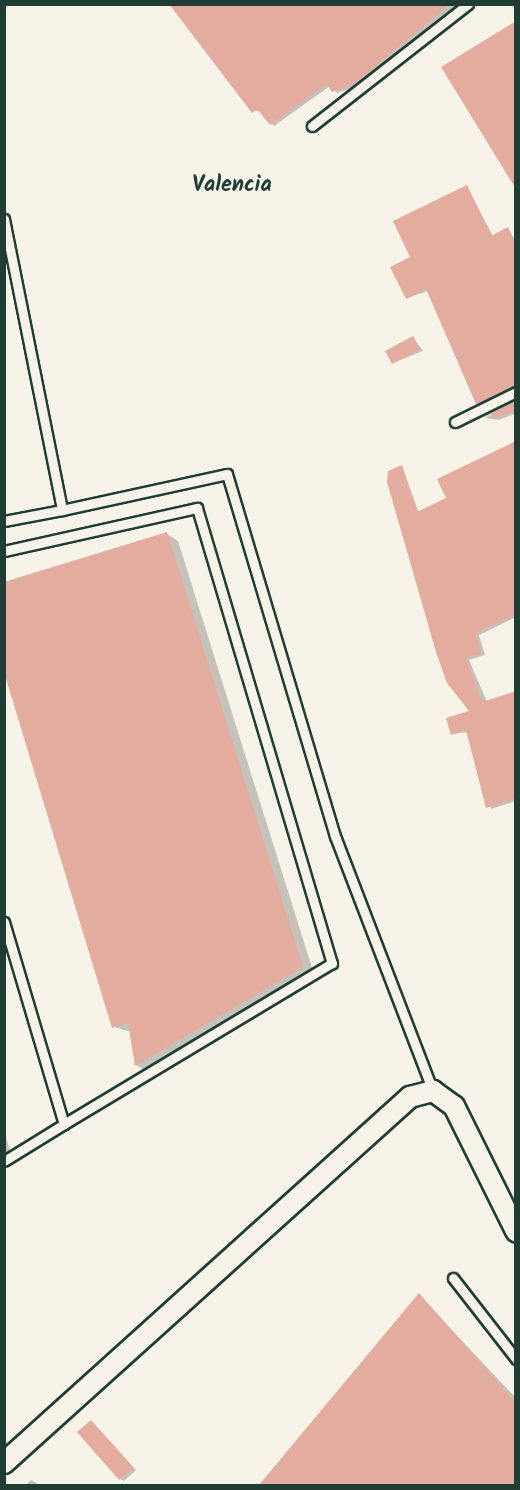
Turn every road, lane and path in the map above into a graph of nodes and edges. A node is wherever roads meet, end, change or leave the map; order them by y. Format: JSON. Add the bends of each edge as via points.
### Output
{"nodes":[{"id":1,"x":468,"y":4,"type":"edge"},
{"id":2,"x":312,"y":126,"type":"dead end"},
{"id":3,"x":4,"y":219,"type":"edge"},
{"id":4,"x":516,"y":392,"type":"edge"},
{"id":5,"x":455,"y":422,"type":"dead end"},
{"id":6,"x":62,"y":510,"type":"junction"},
{"id":7,"x":4,"y":521,"type":"edge"},
{"id":8,"x":4,"y":551,"type":"edge"},
{"id":9,"x":4,"y":922,"type":"edge"},
{"id":10,"x":433,"y":1091,"type":"junction"},
{"id":11,"x":64,"y":1124,"type":"junction"},
{"id":12,"x":4,"y":1161,"type":"edge"},
{"id":13,"x":516,"y":1231,"type":"edge"},
{"id":14,"x":453,"y":1278,"type":"dead end"},
{"id":15,"x":516,"y":1359,"type":"edge"},
{"id":16,"x":4,"y":1463,"type":"edge"}],
"edges":[{"from":1,"to":2,"type":"lane"},
{"from":3,"to":6,"type":"lane"},
{"from":4,"to":5,"type":"lane"},
{"from":6,"to":7,"type":"lane"},
{"from":6,"to":10,"type":"lane","via":[[227,474],[335,836]]},
{"from":8,"to":11,"type":"lane","via":[[197,507],[332,963]]},
{"from":9,"to":11,"type":"lane"},
{"from":10,"to":13,"type":"street","via":[[463,1119]]},
{"from":10,"to":16,"type":"street","via":[[393,1108]]},
{"from":11,"to":12,"type":"lane"},
{"from":14,"to":15,"type":"lane"}]}
